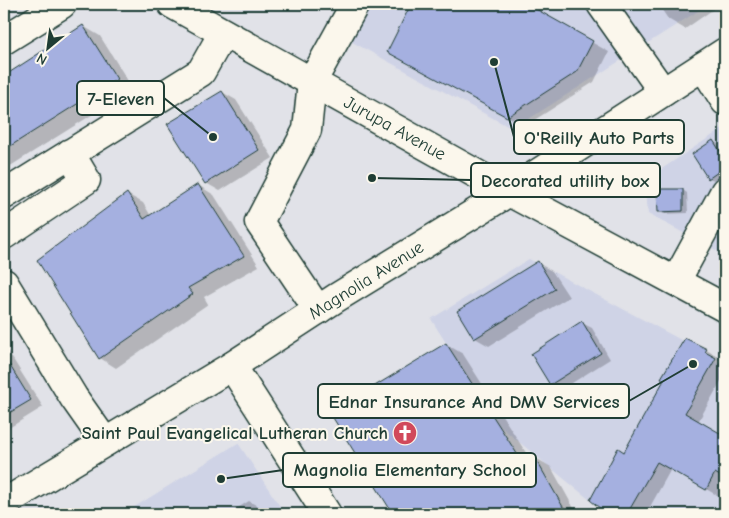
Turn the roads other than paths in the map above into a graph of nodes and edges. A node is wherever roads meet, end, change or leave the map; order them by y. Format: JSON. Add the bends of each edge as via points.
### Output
{"nodes":[{"id":1,"x":62,"y":4,"type":"edge"},
{"id":2,"x":172,"y":4,"type":"edge"},
{"id":3,"x":356,"y":4,"type":"edge"},
{"id":4,"x":601,"y":4,"type":"edge"},
{"id":5,"x":223,"y":33,"type":"junction"},
{"id":6,"x":4,"y":40,"type":"edge"},
{"id":7,"x":725,"y":52,"type":"edge"},
{"id":8,"x":703,"y":66,"type":"junction"},
{"id":9,"x":312,"y":82,"type":"junction"},
{"id":10,"x":663,"y":92,"type":"junction"},
{"id":11,"x":725,"y":101,"type":"edge"},
{"id":12,"x":70,"y":153,"type":"junction"},
{"id":13,"x":725,"y":191,"type":"edge"},
{"id":14,"x":509,"y":192,"type":"junction"},
{"id":15,"x":4,"y":195,"type":"edge"},
{"id":16,"x":4,"y":235,"type":"edge"},
{"id":17,"x":676,"y":281,"type":"junction"},
{"id":18,"x":4,"y":283,"type":"edge"},
{"id":19,"x":725,"y":308,"type":"edge"},
{"id":20,"x":318,"y":310,"type":"junction"},
{"id":21,"x":232,"y":366,"type":"junction"},
{"id":22,"x":105,"y":442,"type":"junction"},
{"id":23,"x":4,"y":503,"type":"edge"},
{"id":24,"x":327,"y":514,"type":"edge"}],
"edges":[{"from":1,"to":6,"type":"main road"},
{"from":2,"to":5,"type":"main road","name":"Jurupa Avenue"},
{"from":3,"to":9,"type":"main road"},
{"from":4,"to":10,"type":"main road"},
{"from":5,"to":9,"type":"main road","name":"Jurupa Avenue"},
{"from":5,"to":12,"type":"main road","via":[[201,72]]},
{"from":7,"to":8,"type":"main road","name":"Magnolia Avenue"},
{"from":8,"to":10,"type":"main road","name":"Magnolia Avenue"},
{"from":8,"to":11,"type":"main road"},
{"from":9,"to":14,"type":"main road","name":"Jurupa Avenue"},
{"from":9,"to":20,"type":"main road","via":[[307,130],[259,222]]},
{"from":10,"to":14,"type":"main road","name":"Magnolia Avenue"},
{"from":12,"to":15,"type":"main road"},
{"from":12,"to":16,"type":"main road","via":[[86,180]]},
{"from":13,"to":17,"type":"main road"},
{"from":14,"to":17,"type":"main road","name":"Jurupa Avenue"},
{"from":14,"to":20,"type":"main road","name":"Magnolia Avenue"},
{"from":17,"to":19,"type":"main road","name":"Jurupa Avenue"},
{"from":18,"to":22,"type":"main road","via":[[74,398]]},
{"from":20,"to":21,"type":"main road","name":"Magnolia Avenue"},
{"from":21,"to":22,"type":"main road","name":"Magnolia Avenue"},
{"from":21,"to":24,"type":"main road"},
{"from":22,"to":23,"type":"main road","name":"Magnolia Avenue"}]}
